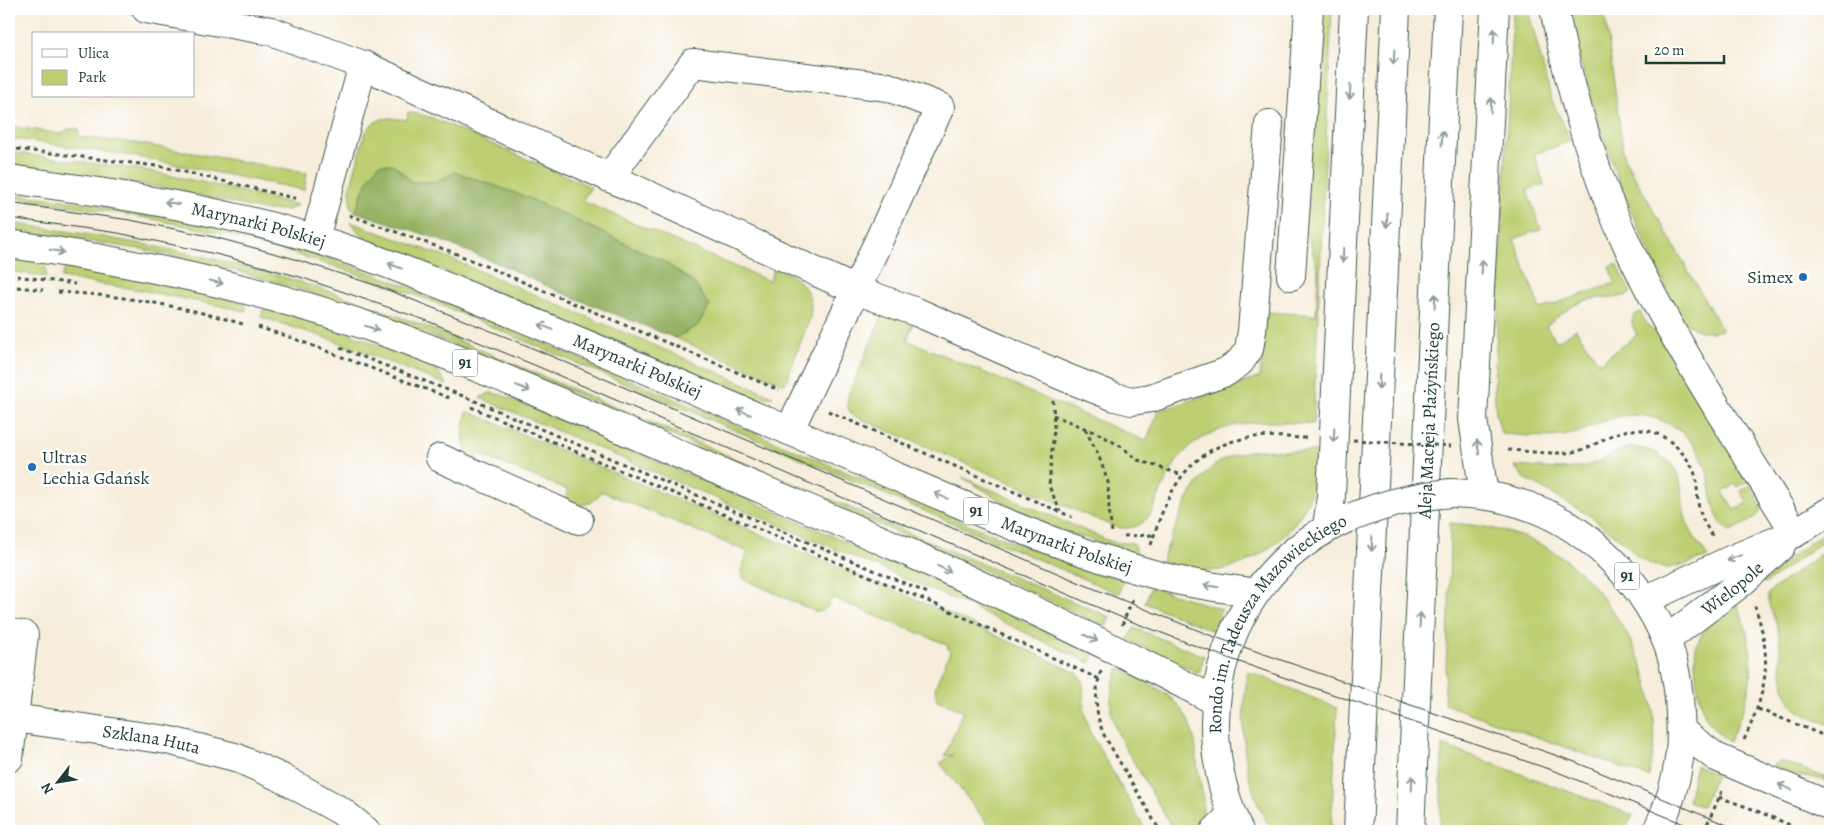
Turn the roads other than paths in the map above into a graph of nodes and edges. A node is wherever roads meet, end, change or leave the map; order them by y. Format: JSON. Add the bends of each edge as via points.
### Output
{"nodes":[{"id":1,"x":146,"y":9,"type":"edge"},
{"id":2,"x":1309,"y":9,"type":"edge"},
{"id":3,"x":1354,"y":9,"type":"edge"},
{"id":4,"x":1396,"y":9,"type":"edge"},
{"id":5,"x":1448,"y":9,"type":"edge"},
{"id":6,"x":1495,"y":9,"type":"edge"},
{"id":7,"x":1554,"y":9,"type":"edge"},
{"id":8,"x":363,"y":65,"type":"junction"},
{"id":9,"x":1269,"y":124,"type":"dead end"},
{"id":10,"x":9,"y":178,"type":"edge"},
{"id":11,"x":609,"y":178,"type":"junction"},
{"id":12,"x":315,"y":238,"type":"junction"},
{"id":13,"x":9,"y":244,"type":"edge"},
{"id":14,"x":1291,"y":276,"type":"dead end"},
{"id":15,"x":856,"y":290,"type":"junction"},
{"id":16,"x":789,"y":431,"type":"junction"},
{"id":17,"x":440,"y":458,"type":"dead end"},
{"id":18,"x":1484,"y":495,"type":"junction"},
{"id":19,"x":1830,"y":511,"type":"edge"},
{"id":20,"x":579,"y":520,"type":"dead end"},
{"id":21,"x":1338,"y":523,"type":"junction"},
{"id":22,"x":1795,"y":533,"type":"junction"},
{"id":23,"x":1255,"y":593,"type":"junction"},
{"id":24,"x":1644,"y":600,"type":"junction"},
{"id":25,"x":9,"y":633,"type":"edge"},
{"id":26,"x":1666,"y":640,"type":"junction"},
{"id":27,"x":1216,"y":701,"type":"junction"},
{"id":28,"x":14,"y":718,"type":"junction"},
{"id":29,"x":1681,"y":731,"type":"junction"},
{"id":30,"x":9,"y":758,"type":"edge"},
{"id":31,"x":1830,"y":806,"type":"edge"},
{"id":32,"x":1228,"y":826,"type":"edge"},
{"id":33,"x":366,"y":831,"type":"edge"},
{"id":34,"x":1358,"y":831,"type":"edge"},
{"id":35,"x":1410,"y":831,"type":"edge"},
{"id":36,"x":1657,"y":831,"type":"edge"}],
"edges":[{"from":1,"to":8,"type":"main road","via":[[271,31]]},
{"from":2,"to":14,"type":"main road"},
{"from":3,"to":21,"type":"main road","one_way":true,"via":[[1331,496]]},
{"from":4,"to":34,"type":"main road","one_way":true},
{"from":35,"to":5,"type":"main road","name":"Aleja Macieja Płażyńskiego","one_way":true},
{"from":18,"to":6,"type":"main road","one_way":true,"via":[[1473,419]]},
{"from":7,"to":22,"type":"main road","via":[[1581,118],[1629,249],[1690,363]]},
{"from":8,"to":11,"type":"main road"},
{"from":8,"to":12,"type":"main road"},
{"from":9,"to":15,"type":"main road","via":[[1252,331],[1249,348],[1240,362],[1226,372],[1151,398],[1132,400],[1115,397]]},
{"from":12,"to":10,"type":"main road","name":"Marynarki Polskiej","number":"91","one_way":true,"via":[[182,205]]},
{"from":11,"to":15,"type":"main road"},
{"from":11,"to":15,"type":"main road","via":[[693,63],[888,87],[940,106]]},
{"from":16,"to":12,"type":"main road","name":"Marynarki Polskiej","number":"91","one_way":true,"via":[[549,328],[400,268]]},
{"from":13,"to":27,"type":"main road","number":"91","one_way":true,"via":[[181,274],[272,296],[382,331],[475,367],[900,548]]},
{"from":15,"to":16,"type":"main road"},
{"from":23,"to":16,"type":"main road","name":"Marynarki Polskiej","number":"91","one_way":true,"via":[[1168,578],[1096,556],[986,515]]},
{"from":17,"to":20,"type":"main road"},
{"from":18,"to":21,"type":"main road","name":"Rondo im. Tadeusza Mazowieckiego","number":"91","bridge":true,"via":[[1451,493],[1410,498]]},
{"from":18,"to":24,"type":"main road","name":"Rondo im. Tadeusza Mazowieckiego","number":"91","via":[[1538,510],[1579,533],[1609,556]]},
{"from":19,"to":22,"type":"main road","name":"Wielopole"},
{"from":21,"to":23,"type":"main road","name":"Rondo im. Tadeusza Mazowieckiego","number":"91","via":[[1288,557]]},
{"from":22,"to":24,"type":"main road","name":"Wielopole","one_way":true},
{"from":22,"to":26,"type":"main road","name":"Wielopole","via":[[1742,582]]},
{"from":23,"to":27,"type":"main road","name":"Rondo im. Tadeusza Mazowieckiego","number":"91","via":[[1236,626],[1224,657]]},
{"from":24,"to":26,"type":"main road","name":"Rondo im. Tadeusza Mazowieckiego","number":"91"},
{"from":25,"to":28,"type":"main road","via":[[24,635]]},
{"from":26,"to":29,"type":"main road","name":"Rondo im. Tadeusza Mazowieckiego","number":"91","via":[[1675,670]]},
{"from":27,"to":32,"type":"main road","name":"Rondo im. Tadeusza Mazowieckiego","number":"91","via":[[1216,759]]},
{"from":28,"to":30,"type":"main road"},
{"from":28,"to":33,"type":"main road","name":"Szklana Huta","via":[[167,740],[235,757],[324,801]]},
{"from":31,"to":29,"type":"main road","one_way":true,"via":[[1716,757]]},
{"from":29,"to":36,"type":"main road","name":"Rondo im. Tadeusza Mazowieckiego","number":"91","via":[[1676,780]]}]}
